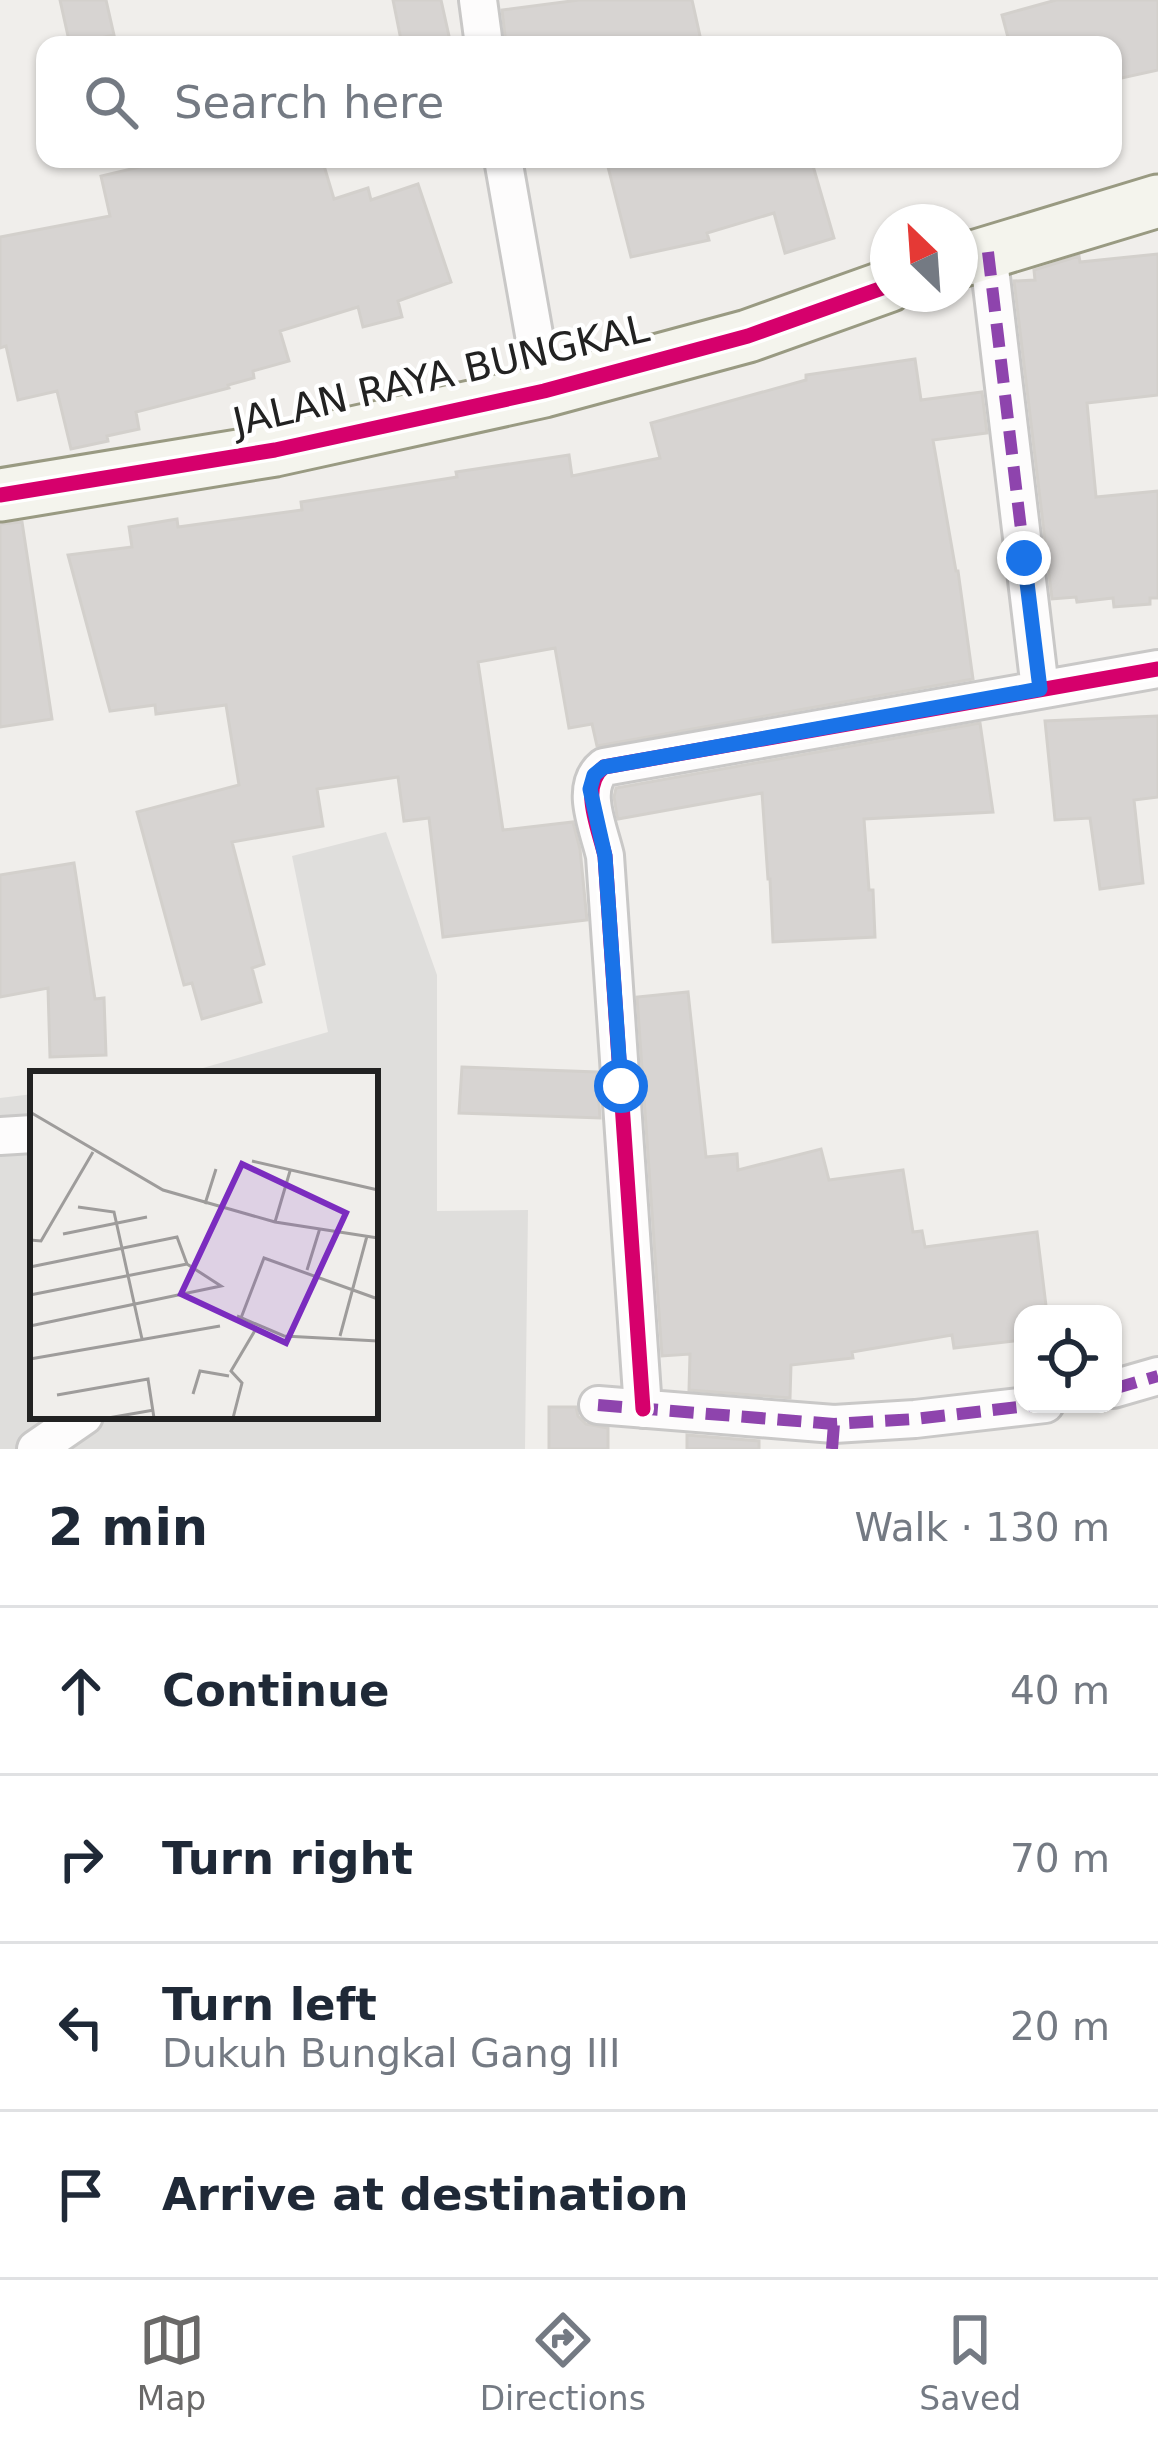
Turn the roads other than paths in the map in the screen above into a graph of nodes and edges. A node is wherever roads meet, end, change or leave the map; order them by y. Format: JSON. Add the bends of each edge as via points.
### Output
{"nodes":[{"id":1,"x":478,"y":0,"type":"edge"},
{"id":2,"x":483,"y":36,"type":"edge"},
{"id":3,"x":505,"y":168,"type":"edge"},
{"id":4,"x":1158,"y":202,"type":"edge"},
{"id":5,"x":978,"y":255,"type":"edge"},
{"id":6,"x":978,"y":282,"type":"edge"},
{"id":7,"x":870,"y":292,"type":"edge"},
{"id":8,"x":544,"y":391,"type":"junction"},
{"id":9,"x":0,"y":495,"type":"edge"},
{"id":10,"x":1158,"y":669,"type":"edge"},
{"id":11,"x":1040,"y":689,"type":"junction"},
{"id":12,"x":30,"y":1134,"type":"edge"},
{"id":13,"x":0,"y":1136,"type":"edge"},
{"id":14,"x":1158,"y":1376,"type":"edge"},
{"id":15,"x":1122,"y":1386,"type":"edge"},
{"id":16,"x":598,"y":1405,"type":"dead end"},
{"id":17,"x":643,"y":1408,"type":"junction"},
{"id":18,"x":1014,"y":1408,"type":"edge"},
{"id":19,"x":80,"y":1419,"type":"edge"},
{"id":20,"x":833,"y":1436,"type":"edge"},
{"id":21,"x":36,"y":1449,"type":"edge"}],
"edges":[{"from":1,"to":2,"type":"street"},
{"from":3,"to":8,"type":"street"},
{"from":4,"to":5,"type":"street"},
{"from":6,"to":11,"type":"street"},
{"from":7,"to":8,"type":"street","name":"JALAN RAYA BUNGKAL","via":[[748,336]]},
{"from":8,"to":9,"type":"street","name":"JALAN RAYA BUNGKAL","via":[[275,450]]},
{"from":10,"to":11,"type":"street"},
{"from":11,"to":17,"type":"street","via":[[594,775]]},
{"from":12,"to":13,"type":"street"},
{"from":14,"to":15,"type":"street"},
{"from":16,"to":17,"type":"street"},
{"from":17,"to":20,"type":"street"},
{"from":18,"to":20,"type":"street"},
{"from":19,"to":21,"type":"street"}]}
